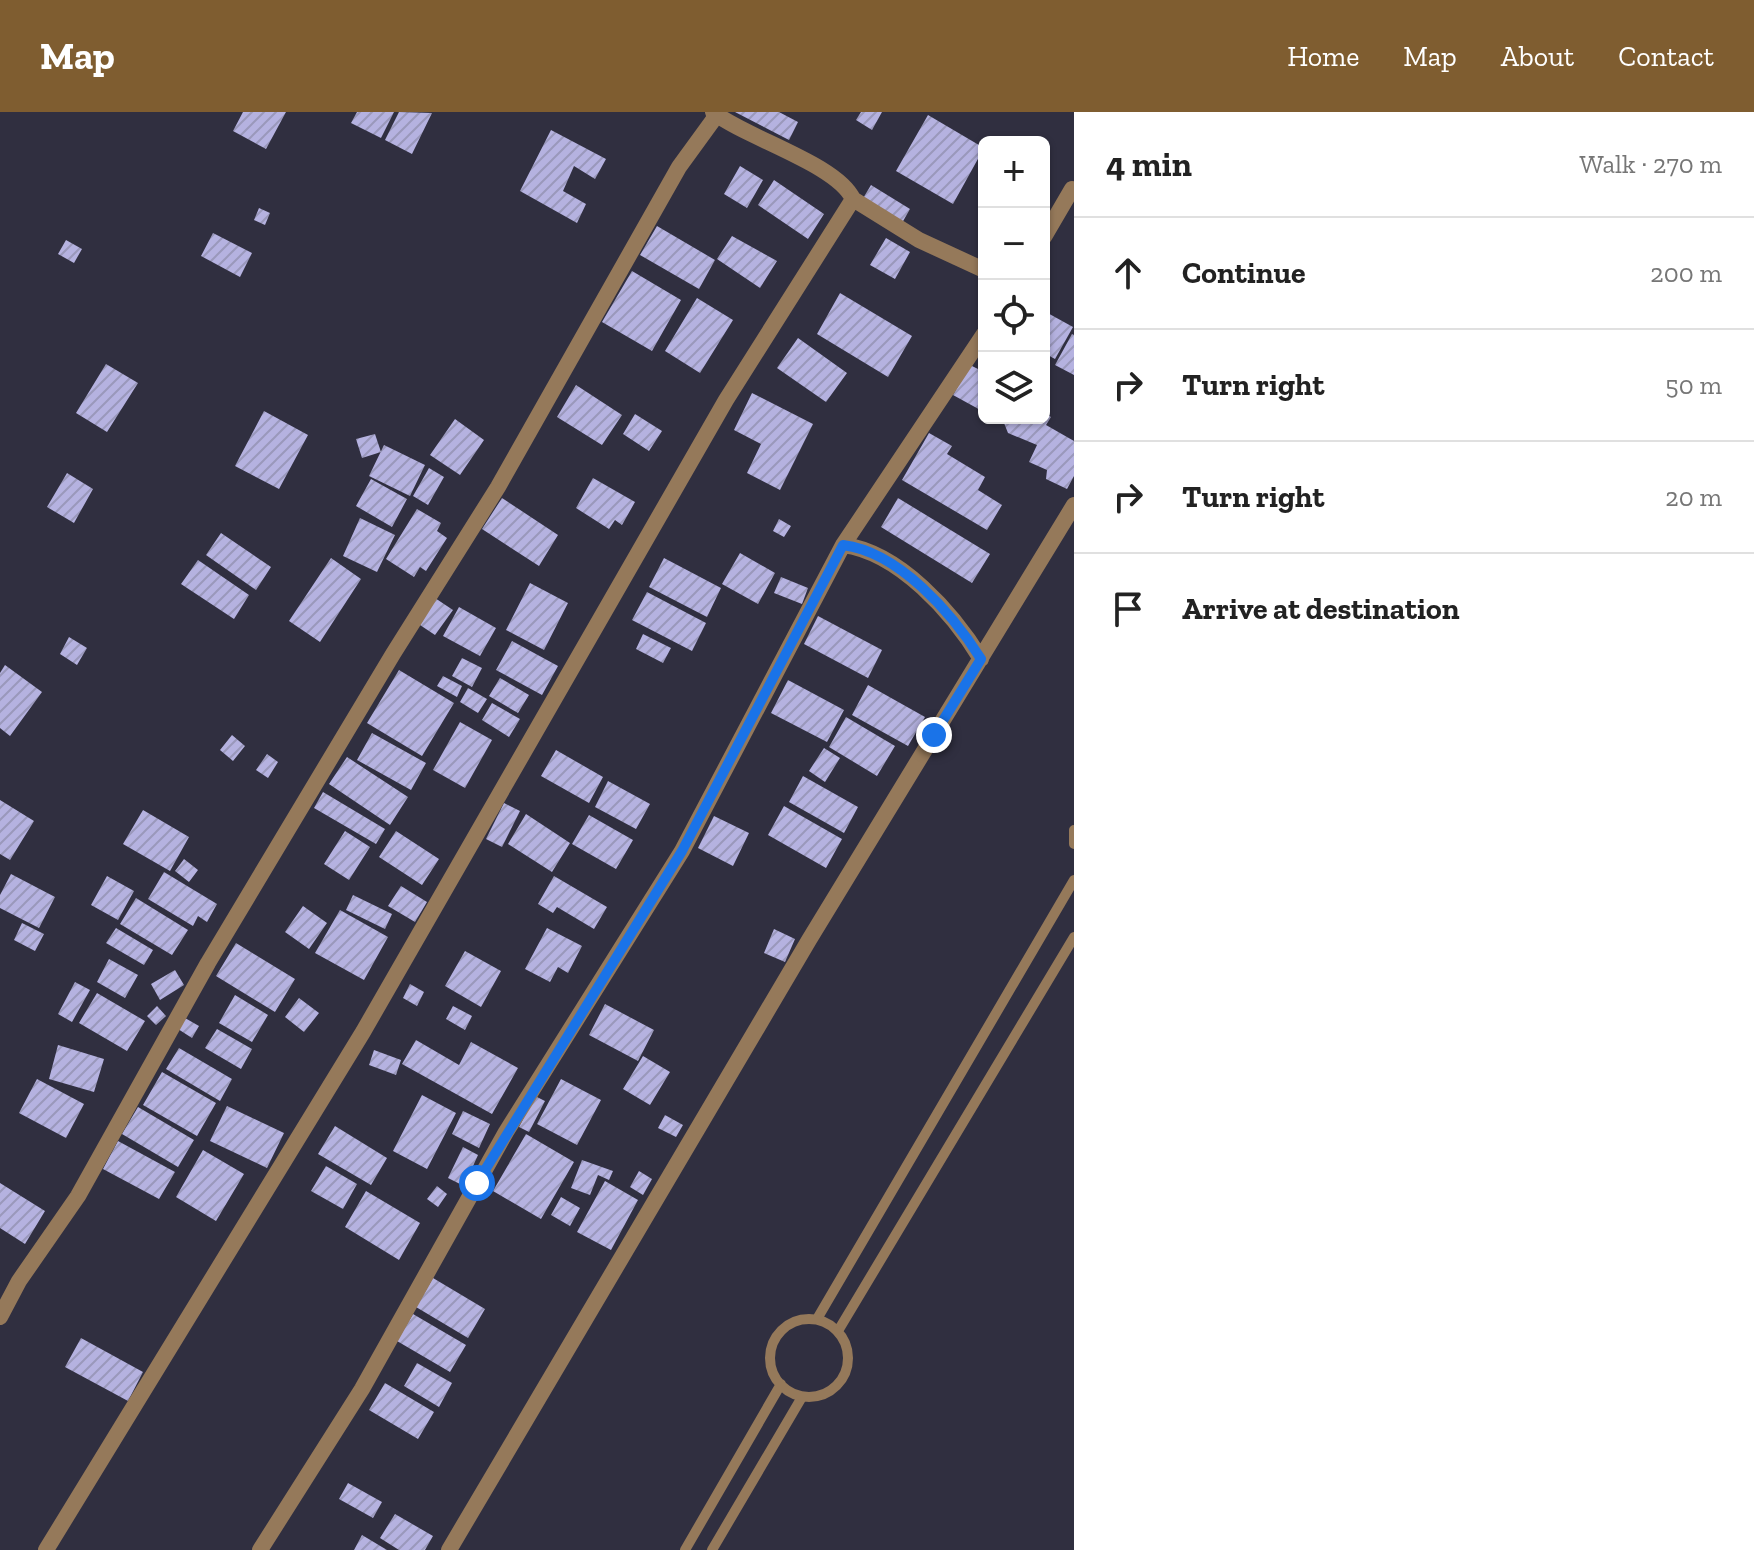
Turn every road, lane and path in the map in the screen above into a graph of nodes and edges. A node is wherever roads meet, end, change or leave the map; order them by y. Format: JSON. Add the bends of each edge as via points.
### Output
{"nodes":[{"id":1,"x":716,"y":113,"type":"edge"},
{"id":2,"x":1072,"y":189,"type":"dead end"},
{"id":3,"x":853,"y":199,"type":"junction"},
{"id":4,"x":1050,"y":227,"type":"edge"},
{"id":5,"x":978,"y":267,"type":"edge"},
{"id":6,"x":978,"y":343,"type":"edge"},
{"id":7,"x":1074,"y":505,"type":"edge"},
{"id":8,"x":843,"y":545,"type":"junction"},
{"id":9,"x":981,"y":659,"type":"junction"},
{"id":10,"x":1074,"y":830,"type":"edge"},
{"id":11,"x":1074,"y":844,"type":"edge"},
{"id":12,"x":1074,"y":880,"type":"edge"},
{"id":13,"x":1074,"y":937,"type":"edge"},
{"id":14,"x":0,"y":1317,"type":"edge"},
{"id":15,"x":817,"y":1319,"type":"junction"},
{"id":16,"x":838,"y":1331,"type":"junction"},
{"id":17,"x":781,"y":1384,"type":"junction"},
{"id":18,"x":802,"y":1397,"type":"junction"},
{"id":19,"x":46,"y":1550,"type":"edge"},
{"id":20,"x":260,"y":1550,"type":"edge"},
{"id":21,"x":449,"y":1550,"type":"edge"},
{"id":22,"x":685,"y":1550,"type":"edge"},
{"id":23,"x":712,"y":1550,"type":"edge"}],
"edges":[{"from":1,"to":3,"type":"street","via":[[831,175]]},
{"from":1,"to":14,"type":"street","via":[[679,167],[498,487],[208,963],[78,1196]]},
{"from":2,"to":4,"type":"street"},
{"from":3,"to":5,"type":"street","via":[[919,240]]},
{"from":3,"to":19,"type":"street","via":[[726,400],[363,1032]]},
{"from":6,"to":8,"type":"street"},
{"from":7,"to":9,"type":"street"},
{"from":8,"to":9,"type":"street","via":[[865,547],[882,556],[938,602]]},
{"from":8,"to":20,"type":"street","via":[[682,851],[506,1132],[362,1389]]},
{"from":9,"to":21,"type":"street"},
{"from":10,"to":11,"type":"lane"},
{"from":12,"to":15,"type":"lane"},
{"from":13,"to":16,"type":"lane"},
{"from":15,"to":16,"type":"lane"},
{"from":15,"to":17,"type":"lane","via":[[793,1322],[775,1338],[770,1362]]},
{"from":16,"to":18,"type":"lane","via":[[849,1353],[844,1377],[826,1394]]},
{"from":17,"to":18,"type":"lane"},
{"from":17,"to":22,"type":"lane"},
{"from":18,"to":23,"type":"lane"}]}
